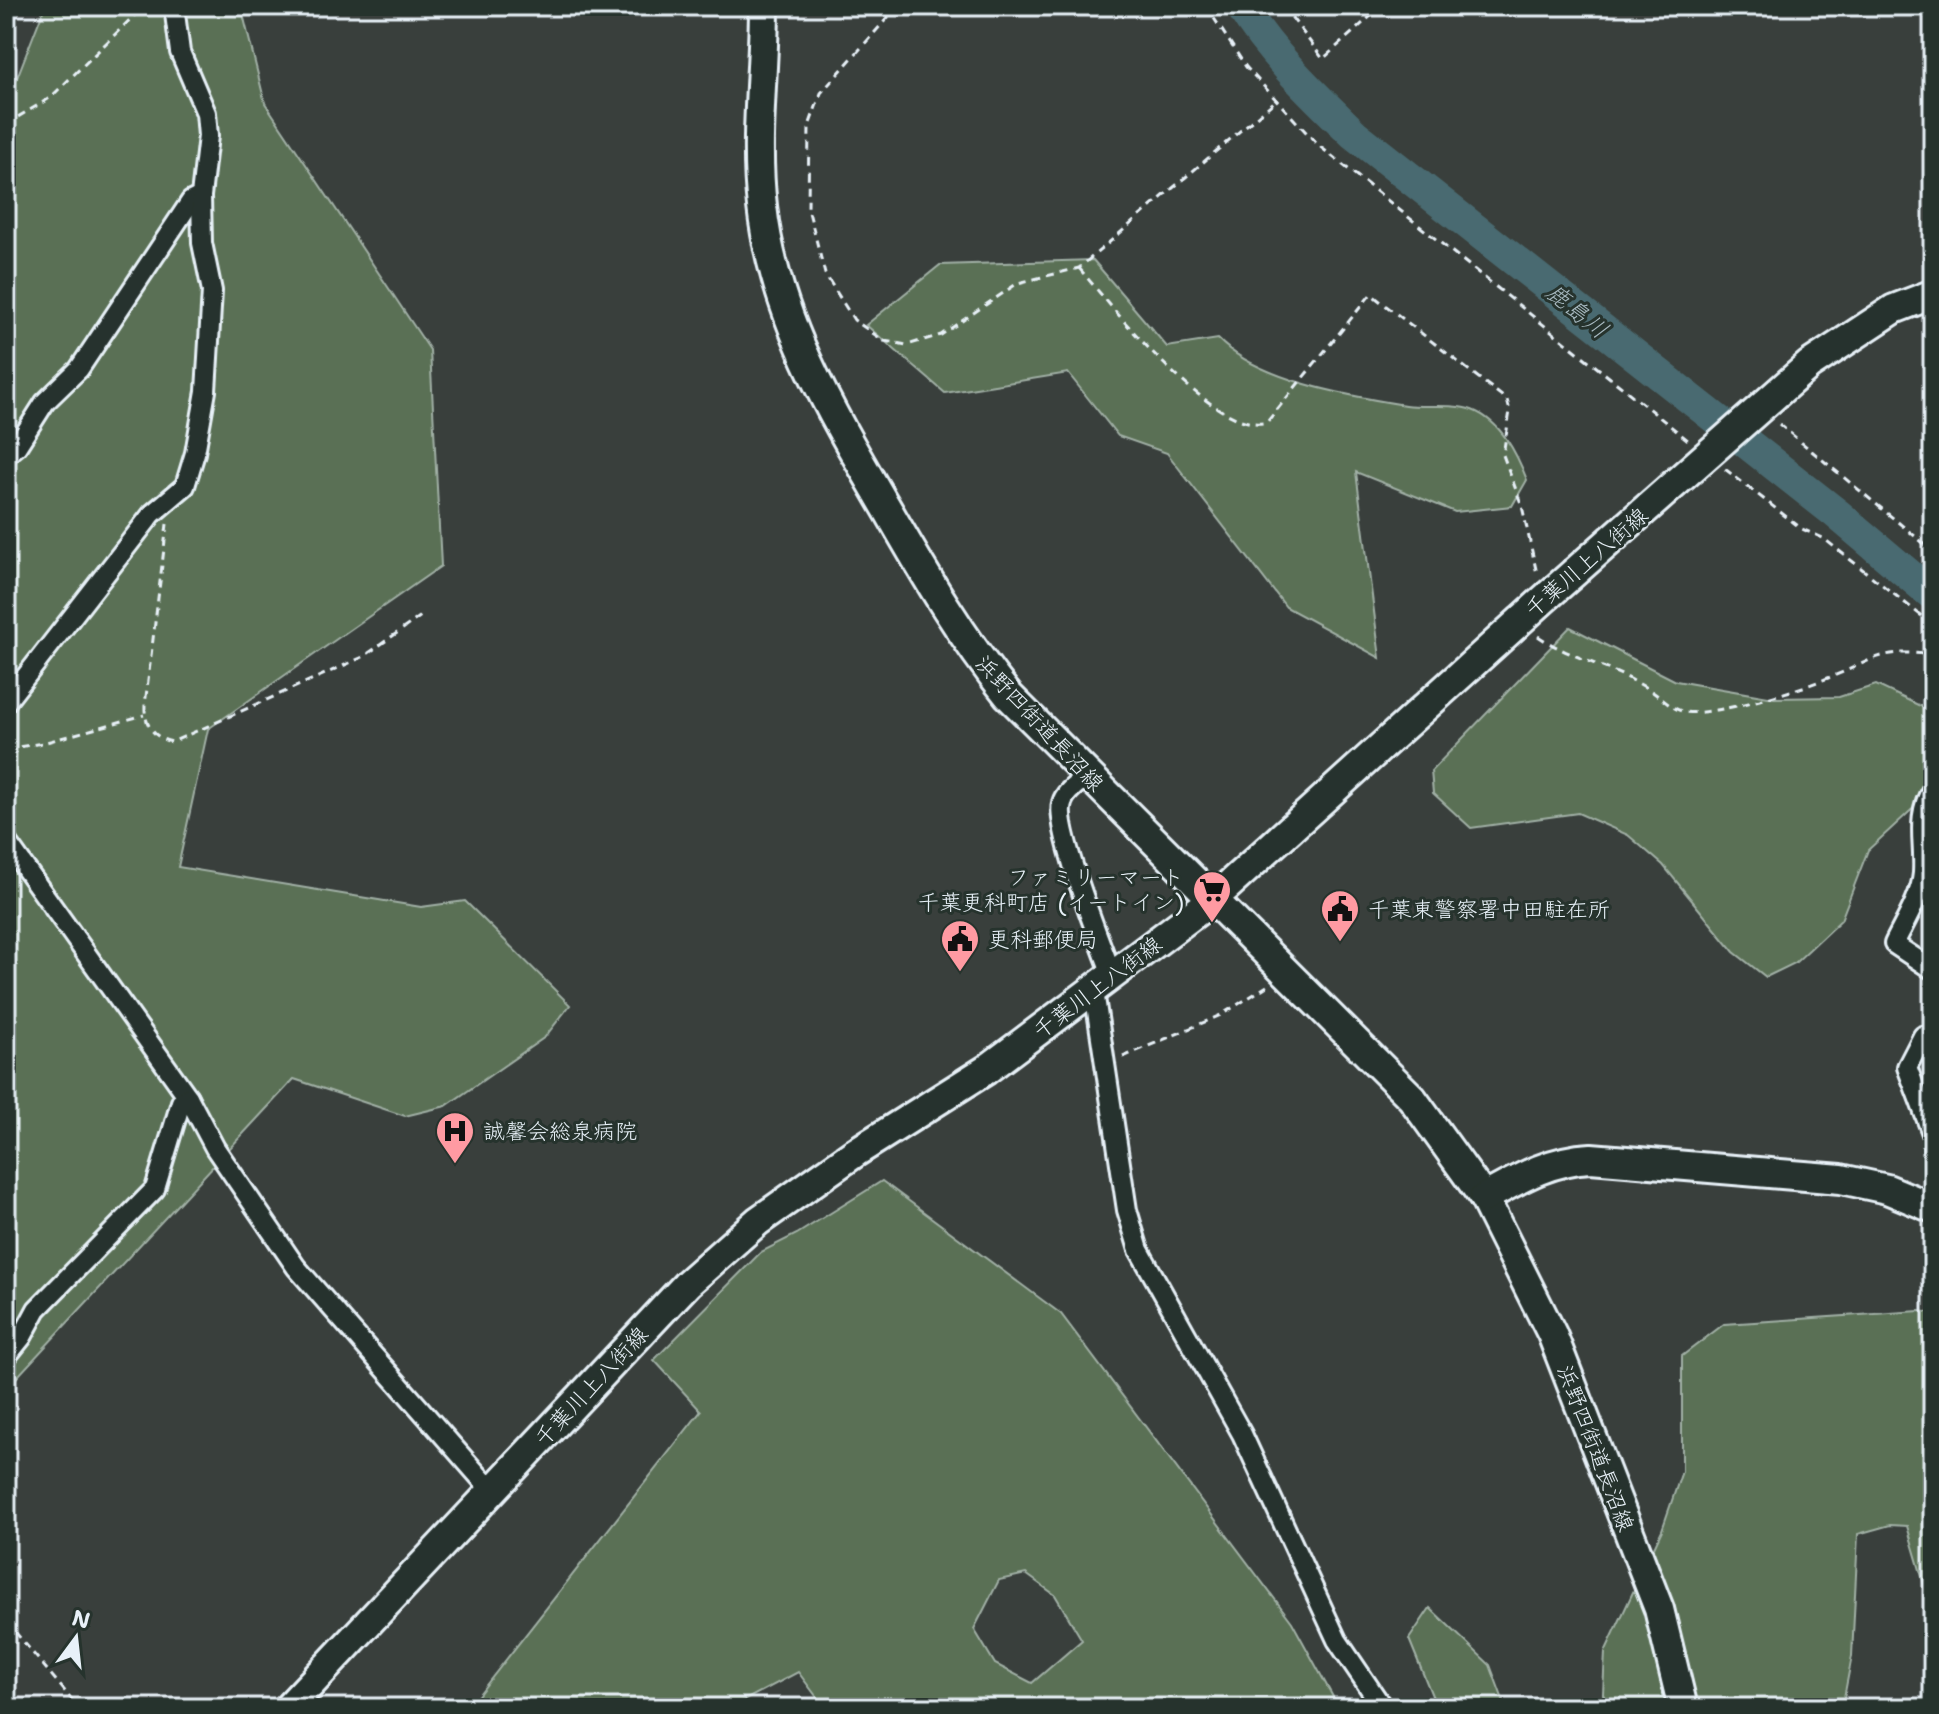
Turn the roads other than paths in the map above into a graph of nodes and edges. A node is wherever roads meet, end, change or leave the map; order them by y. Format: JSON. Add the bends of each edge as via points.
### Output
{"nodes":[{"id":1,"x":174,"y":6,"type":"edge"},
{"id":2,"x":764,"y":6,"type":"edge"},
{"id":3,"x":201,"y":196,"type":"junction"},
{"id":4,"x":1933,"y":294,"type":"edge"},
{"id":5,"x":6,"y":455,"type":"edge"},
{"id":6,"x":6,"y":702,"type":"edge"},
{"id":7,"x":1087,"y":776,"type":"junction"},
{"id":8,"x":1933,"y":788,"type":"edge"},
{"id":9,"x":6,"y":841,"type":"edge"},
{"id":10,"x":1211,"y":901,"type":"junction"},
{"id":11,"x":1933,"y":970,"type":"edge"},
{"id":12,"x":1103,"y":984,"type":"junction"},
{"id":13,"x":1933,"y":1034,"type":"edge"},
{"id":14,"x":188,"y":1097,"type":"junction"},
{"id":15,"x":1933,"y":1136,"type":"edge"},
{"id":16,"x":1484,"y":1198,"type":"junction"},
{"id":17,"x":1933,"y":1208,"type":"edge"},
{"id":18,"x":6,"y":1357,"type":"edge"},
{"id":19,"x":492,"y":1491,"type":"junction"},
{"id":20,"x":288,"y":1708,"type":"edge"},
{"id":21,"x":1383,"y":1708,"type":"edge"},
{"id":22,"x":1683,"y":1708,"type":"edge"}],
"edges":[{"from":1,"to":3,"type":"street","via":[[180,52],[206,113]]},
{"from":2,"to":7,"type":"main road","name":"浜野四街道長沼線","via":[[758,121],[762,206],[794,331],[830,410],[971,650]]},
{"from":3,"to":5,"type":"street","via":[[191,201],[79,369],[45,402]]},
{"from":3,"to":6,"type":"street","via":[[202,243],[212,291],[206,391],[185,486],[152,514]]},
{"from":4,"to":10,"type":"main road","name":"千葉川上八街線","via":[[1858,329],[1809,365]]},
{"from":7,"to":10,"type":"main road","name":"浜野四街道長沼線"},
{"from":7,"to":12,"type":"street","via":[[1066,794],[1060,812]]},
{"from":8,"to":11,"type":"street","via":[[1921,821],[1923,875],[1894,944]]},
{"from":9,"to":14,"type":"street"},
{"from":10,"to":12,"type":"main road","name":"千葉川上八街線"},
{"from":10,"to":16,"type":"main road","name":"浜野四街道長沼線","via":[[1412,1098]]},
{"from":12,"to":19,"type":"main road","name":"千葉川上八街線","via":[[986,1070],[758,1221],[688,1283]]},
{"from":12,"to":21,"type":"street","via":[[1105,1065],[1127,1210],[1139,1250],[1242,1434],[1337,1640]]},
{"from":13,"to":15,"type":"street","via":[[1923,1036],[1907,1067]]},
{"from":14,"to":18,"type":"street","via":[[181,1102],[155,1189],[37,1309]]},
{"from":14,"to":19,"type":"street","via":[[215,1148],[296,1267]]},
{"from":16,"to":17,"type":"main road","via":[[1537,1168],[1591,1158],[1841,1179],[1887,1189]]},
{"from":16,"to":22,"type":"main road","name":"浜野四街道長沼線","via":[[1552,1334],[1659,1609]]},
{"from":19,"to":20,"type":"main road","name":"千葉川上八街線"}]}
